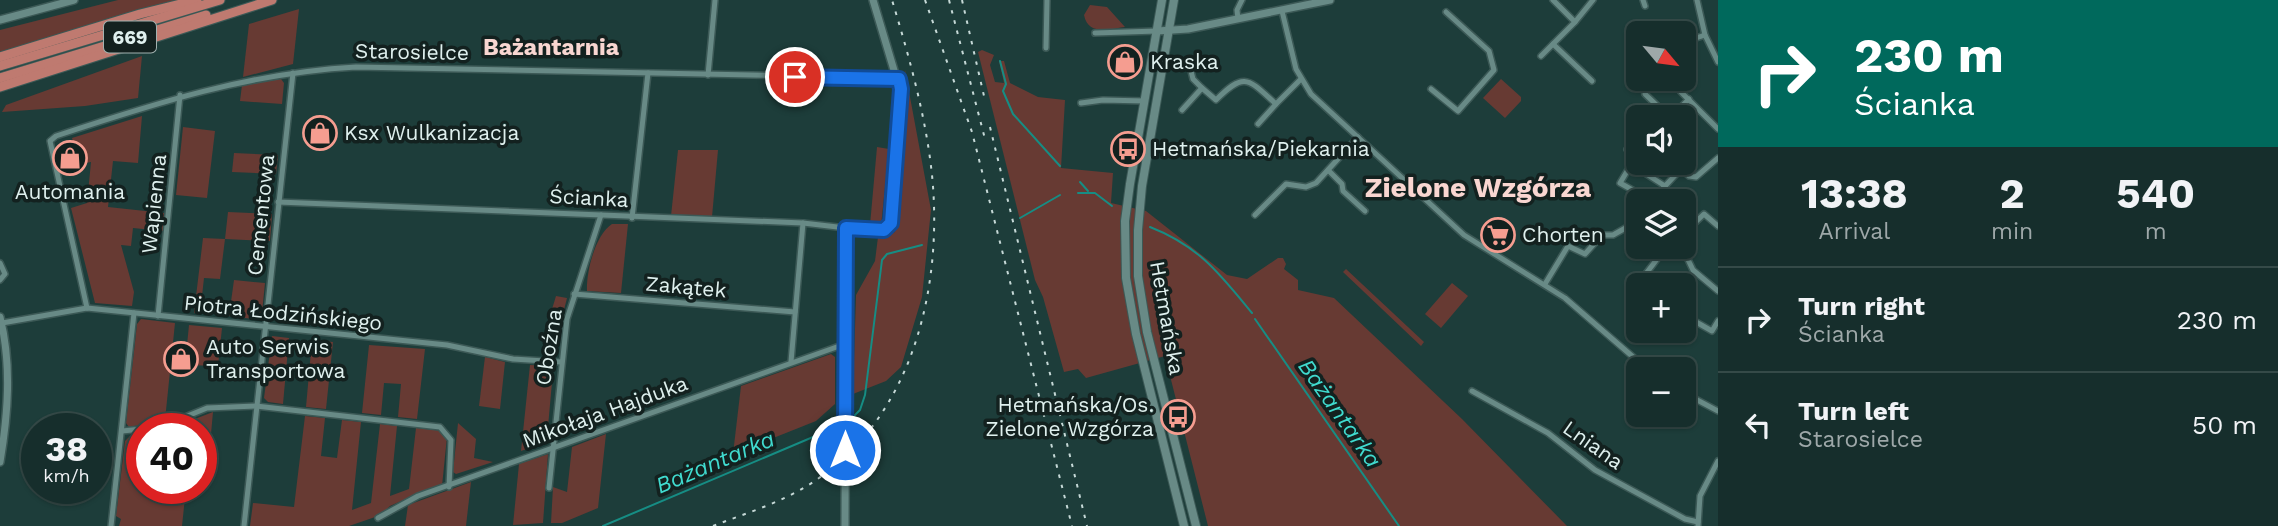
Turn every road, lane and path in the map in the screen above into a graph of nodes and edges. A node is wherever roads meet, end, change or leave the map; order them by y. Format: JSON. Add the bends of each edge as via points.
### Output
{"nodes":[{"id":1,"x":74,"y":0,"type":"edge"},
{"id":2,"x":197,"y":0,"type":"edge"},
{"id":3,"x":220,"y":0,"type":"edge"},
{"id":4,"x":261,"y":0,"type":"edge"},
{"id":5,"x":272,"y":0,"type":"edge"},
{"id":6,"x":715,"y":0,"type":"edge"},
{"id":7,"x":873,"y":0,"type":"edge"},
{"id":8,"x":1047,"y":0,"type":"edge"},
{"id":9,"x":1162,"y":0,"type":"edge"},
{"id":10,"x":1174,"y":0,"type":"edge"},
{"id":11,"x":1242,"y":0,"type":"edge"},
{"id":12,"x":1330,"y":0,"type":"edge"},
{"id":13,"x":1553,"y":0,"type":"edge"},
{"id":14,"x":1593,"y":0,"type":"edge"},
{"id":15,"x":1697,"y":0,"type":"edge"},
{"id":16,"x":1282,"y":10,"type":"junction"},
{"id":17,"x":1446,"y":12,"type":"dead end"},
{"id":18,"x":1238,"y":19,"type":"junction"},
{"id":19,"x":0,"y":20,"type":"edge"},
{"id":20,"x":1575,"y":22,"type":"junction"},
{"id":21,"x":1157,"y":31,"type":"junction"},
{"id":22,"x":1170,"y":31,"type":"junction"},
{"id":23,"x":1095,"y":33,"type":"dead end"},
{"id":24,"x":1705,"y":35,"type":"junction"},
{"id":25,"x":1696,"y":38,"type":"edge"},
{"id":26,"x":1553,"y":44,"type":"junction"},
{"id":27,"x":1046,"y":48,"type":"dead end"},
{"id":28,"x":1541,"y":56,"type":"dead end"},
{"id":29,"x":0,"y":57,"type":"edge"},
{"id":30,"x":1718,"y":62,"type":"edge"},
{"id":31,"x":0,"y":66,"type":"edge"},
{"id":32,"x":1191,"y":67,"type":"dead end"},
{"id":33,"x":293,"y":73,"type":"junction"},
{"id":34,"x":648,"y":73,"type":"junction"},
{"id":35,"x":708,"y":75,"type":"junction"},
{"id":36,"x":0,"y":78,"type":"edge"},
{"id":37,"x":899,"y":79,"type":"junction"},
{"id":38,"x":1301,"y":79,"type":"junction"},
{"id":39,"x":1592,"y":81,"type":"dead end"},
{"id":40,"x":0,"y":87,"type":"edge"},
{"id":41,"x":1202,"y":88,"type":"junction"},
{"id":42,"x":1431,"y":89,"type":"dead end"},
{"id":43,"x":1681,"y":92,"type":"dead end"},
{"id":44,"x":1645,"y":94,"type":"dead end"},
{"id":45,"x":180,"y":95,"type":"junction"},
{"id":46,"x":1689,"y":99,"type":"junction"},
{"id":47,"x":1145,"y":101,"type":"junction"},
{"id":48,"x":1081,"y":103,"type":"dead end"},
{"id":49,"x":1276,"y":104,"type":"junction"},
{"id":50,"x":1657,"y":105,"type":"edge"},
{"id":51,"x":1683,"y":105,"type":"edge"},
{"id":52,"x":1182,"y":110,"type":"dead end"},
{"id":53,"x":1258,"y":124,"type":"dead end"},
{"id":54,"x":1718,"y":129,"type":"edge"},
{"id":55,"x":1358,"y":137,"type":"junction"},
{"id":56,"x":1717,"y":163,"type":"edge"},
{"id":57,"x":1328,"y":170,"type":"junction"},
{"id":58,"x":1626,"y":173,"type":"edge"},
{"id":59,"x":1648,"y":175,"type":"edge"},
{"id":60,"x":1130,"y":184,"type":"junction"},
{"id":61,"x":1142,"y":186,"type":"junction"},
{"id":62,"x":1665,"y":186,"type":"junction"},
{"id":63,"x":1631,"y":189,"type":"edge"},
{"id":64,"x":1662,"y":189,"type":"edge"},
{"id":65,"x":278,"y":202,"type":"junction"},
{"id":66,"x":1365,"y":211,"type":"dead end"},
{"id":67,"x":601,"y":215,"type":"junction"},
{"id":68,"x":1255,"y":215,"type":"dead end"},
{"id":69,"x":632,"y":218,"type":"junction"},
{"id":70,"x":1696,"y":222,"type":"edge"},
{"id":71,"x":803,"y":223,"type":"junction"},
{"id":72,"x":1718,"y":226,"type":"edge"},
{"id":73,"x":1626,"y":227,"type":"edge"},
{"id":74,"x":846,"y":228,"type":"junction"},
{"id":75,"x":1658,"y":259,"type":"edge"},
{"id":76,"x":1688,"y":259,"type":"edge"},
{"id":77,"x":0,"y":263,"type":"edge"},
{"id":78,"x":1644,"y":273,"type":"edge"},
{"id":79,"x":0,"y":280,"type":"edge"},
{"id":80,"x":1545,"y":284,"type":"junction"},
{"id":81,"x":1718,"y":291,"type":"edge"},
{"id":82,"x":574,"y":294,"type":"junction"},
{"id":83,"x":87,"y":308,"type":"junction"},
{"id":84,"x":795,"y":312,"type":"junction"},
{"id":85,"x":134,"y":313,"type":"junction"},
{"id":86,"x":158,"y":316,"type":"junction"},
{"id":87,"x":1,"y":320,"type":"edge"},
{"id":88,"x":1718,"y":321,"type":"edge"},
{"id":89,"x":1696,"y":322,"type":"edge"},
{"id":90,"x":264,"y":328,"type":"junction"},
{"id":91,"x":845,"y":344,"type":"junction"},
{"id":92,"x":1633,"y":357,"type":"edge"},
{"id":93,"x":561,"y":362,"type":"junction"},
{"id":94,"x":791,"y":362,"type":"junction"},
{"id":95,"x":1472,"y":391,"type":"dead end"},
{"id":96,"x":1696,"y":399,"type":"edge"},
{"id":97,"x":256,"y":406,"type":"junction"},
{"id":98,"x":1718,"y":411,"type":"edge"},
{"id":99,"x":195,"y":413,"type":"edge"},
{"id":100,"x":121,"y":431,"type":"junction"},
{"id":101,"x":126,"y":431,"type":"edge"},
{"id":102,"x":551,"y":447,"type":"junction"},
{"id":103,"x":1718,"y":461,"type":"edge"},
{"id":104,"x":0,"y":462,"type":"edge"},
{"id":105,"x":449,"y":486,"type":"junction"},
{"id":106,"x":549,"y":488,"type":"dead end"},
{"id":107,"x":379,"y":518,"type":"dead end"},
{"id":108,"x":1698,"y":524,"type":"edge"},
{"id":109,"x":111,"y":526,"type":"edge"},
{"id":110,"x":244,"y":526,"type":"edge"},
{"id":111,"x":845,"y":526,"type":"edge"},
{"id":112,"x":1184,"y":526,"type":"edge"},
{"id":113,"x":1196,"y":526,"type":"edge"}],
"edges":[{"from":1,"to":19,"type":"street"},
{"from":2,"to":29,"type":"main road"},
{"from":3,"to":31,"type":"main road","number":"669"},
{"from":4,"to":36,"type":"main road","number":"669"},
{"from":5,"to":40,"type":"main road"},
{"from":6,"to":35,"type":"street"},
{"from":7,"to":37,"type":"street"},
{"from":8,"to":27,"type":"street"},
{"from":9,"to":21,"type":"main road","name":"Hetmańska"},
{"from":10,"to":22,"type":"main road","name":"Hetmańska"},
{"from":11,"to":18,"type":"street"},
{"from":12,"to":16,"type":"street"},
{"from":13,"to":20,"type":"street"},
{"from":14,"to":20,"type":"street"},
{"from":15,"to":24,"type":"street"},
{"from":16,"to":18,"type":"street"},
{"from":16,"to":38,"type":"street"},
{"from":17,"to":42,"type":"street","via":[[1489,51],[1494,70],[1458,111]]},
{"from":18,"to":22,"type":"street"},
{"from":20,"to":26,"type":"street"},
{"from":21,"to":22,"type":"street"},
{"from":21,"to":23,"type":"street"},
{"from":21,"to":47,"type":"main road","name":"Hetmańska"},
{"from":22,"to":61,"type":"main road","name":"Hetmańska"},
{"from":24,"to":25,"type":"street"},
{"from":24,"to":30,"type":"street"},
{"from":26,"to":28,"type":"street"},
{"from":26,"to":39,"type":"street"},
{"from":32,"to":41,"type":"street","via":[[1193,79]]},
{"from":33,"to":34,"type":"street","name":"Starosielce","via":[[356,67]]},
{"from":33,"to":45,"type":"street","name":"Starosielce"},
{"from":33,"to":65,"type":"street","name":"Cementowa"},
{"from":34,"to":35,"type":"street","name":"Starosielce"},
{"from":34,"to":69,"type":"street"},
{"from":35,"to":37,"type":"street","name":"Starosielce"},
{"from":37,"to":74,"type":"street","name":"Ścianka","via":[[902,97],[892,219],[884,230]]},
{"from":38,"to":49,"type":"street"},
{"from":38,"to":55,"type":"street"},
{"from":41,"to":49,"type":"street","via":[[1216,100],[1233,83],[1250,80]]},
{"from":41,"to":52,"type":"street"},
{"from":43,"to":46,"type":"street"},
{"from":44,"to":50,"type":"street"},
{"from":45,"to":83,"type":"street","name":"Starosielce","via":[[50,141]]},
{"from":45,"to":86,"type":"street","name":"Wapienna"},
{"from":46,"to":51,"type":"street"},
{"from":46,"to":54,"type":"street"},
{"from":47,"to":48,"type":"street"},
{"from":47,"to":60,"type":"main road","name":"Hetmańska"},
{"from":49,"to":53,"type":"street"},
{"from":55,"to":57,"type":"street"},
{"from":55,"to":80,"type":"street","via":[[1464,235]]},
{"from":56,"to":62,"type":"street","via":[[1696,177],[1681,169]]},
{"from":57,"to":66,"type":"street"},
{"from":57,"to":68,"type":"street","via":[[1306,187],[1286,184]]},
{"from":58,"to":63,"type":"street","via":[[1620,183]]},
{"from":59,"to":62,"type":"street"},
{"from":60,"to":61,"type":"main road"},
{"from":60,"to":112,"type":"main road","name":"Hetmańska","via":[[1126,278]]},
{"from":61,"to":113,"type":"main road","name":"Hetmańska","via":[[1138,276],[1147,332]]},
{"from":62,"to":64,"type":"street"},
{"from":65,"to":67,"type":"street","name":"Ścianka"},
{"from":65,"to":90,"type":"street","name":"Cementowa"},
{"from":67,"to":69,"type":"street","name":"Ścianka"},
{"from":67,"to":82,"type":"street","name":"Oboźna"},
{"from":69,"to":71,"type":"street","name":"Ścianka"},
{"from":70,"to":72,"type":"street","via":[[1704,214]]},
{"from":71,"to":74,"type":"street","name":"Ścianka"},
{"from":71,"to":84,"type":"street"},
{"from":73,"to":80,"type":"street","via":[[1599,237],[1584,254],[1568,246]]},
{"from":74,"to":91,"type":"street"},
{"from":75,"to":78,"type":"street"},
{"from":76,"to":81,"type":"street","via":[[1693,270]]},
{"from":77,"to":79,"type":"street","via":[[5,274]]},
{"from":80,"to":92,"type":"street"},
{"from":82,"to":84,"type":"street","name":"Zakątek"},
{"from":82,"to":93,"type":"street","name":"Oboźna"},
{"from":83,"to":85,"type":"street","name":"Piotra Łodzińskiego"},
{"from":83,"to":87,"type":"street","name":"Piotra Łodzińskiego"},
{"from":84,"to":94,"type":"street"},
{"from":85,"to":86,"type":"street","name":"Piotra Łodzińskiego"},
{"from":85,"to":100,"type":"street"},
{"from":86,"to":90,"type":"street","name":"Piotra Łodzińskiego"},
{"from":87,"to":104,"type":"street","via":[[8,395]]},
{"from":88,"to":89,"type":"street","via":[[1712,331]]},
{"from":90,"to":93,"type":"street","name":"Piotra Łodzińskiego","via":[[447,345],[513,359]]},
{"from":90,"to":97,"type":"street","name":"Cementowa"},
{"from":91,"to":94,"type":"street","name":"Mikołaja Hajduka"},
{"from":91,"to":111,"type":"street"},
{"from":93,"to":102,"type":"street","name":"Oboźna"},
{"from":94,"to":102,"type":"street","name":"Mikołaja Hajduka"},
{"from":95,"to":108,"type":"street","name":"Lniana","via":[[1548,433],[1595,470]]},
{"from":96,"to":98,"type":"street"},
{"from":97,"to":99,"type":"street","via":[[207,408]]},
{"from":97,"to":105,"type":"street","via":[[440,427],[452,440]]},
{"from":97,"to":110,"type":"street","name":"Cementowa"},
{"from":100,"to":101,"type":"street"},
{"from":100,"to":109,"type":"street"},
{"from":102,"to":105,"type":"street","name":"Mikołaja Hajduka"},
{"from":102,"to":106,"type":"street","name":"Oboźna"},
{"from":103,"to":108,"type":"street","via":[[1700,496]]},
{"from":105,"to":107,"type":"street","name":"Mikołaja Hajduka","via":[[394,506]]}]}
